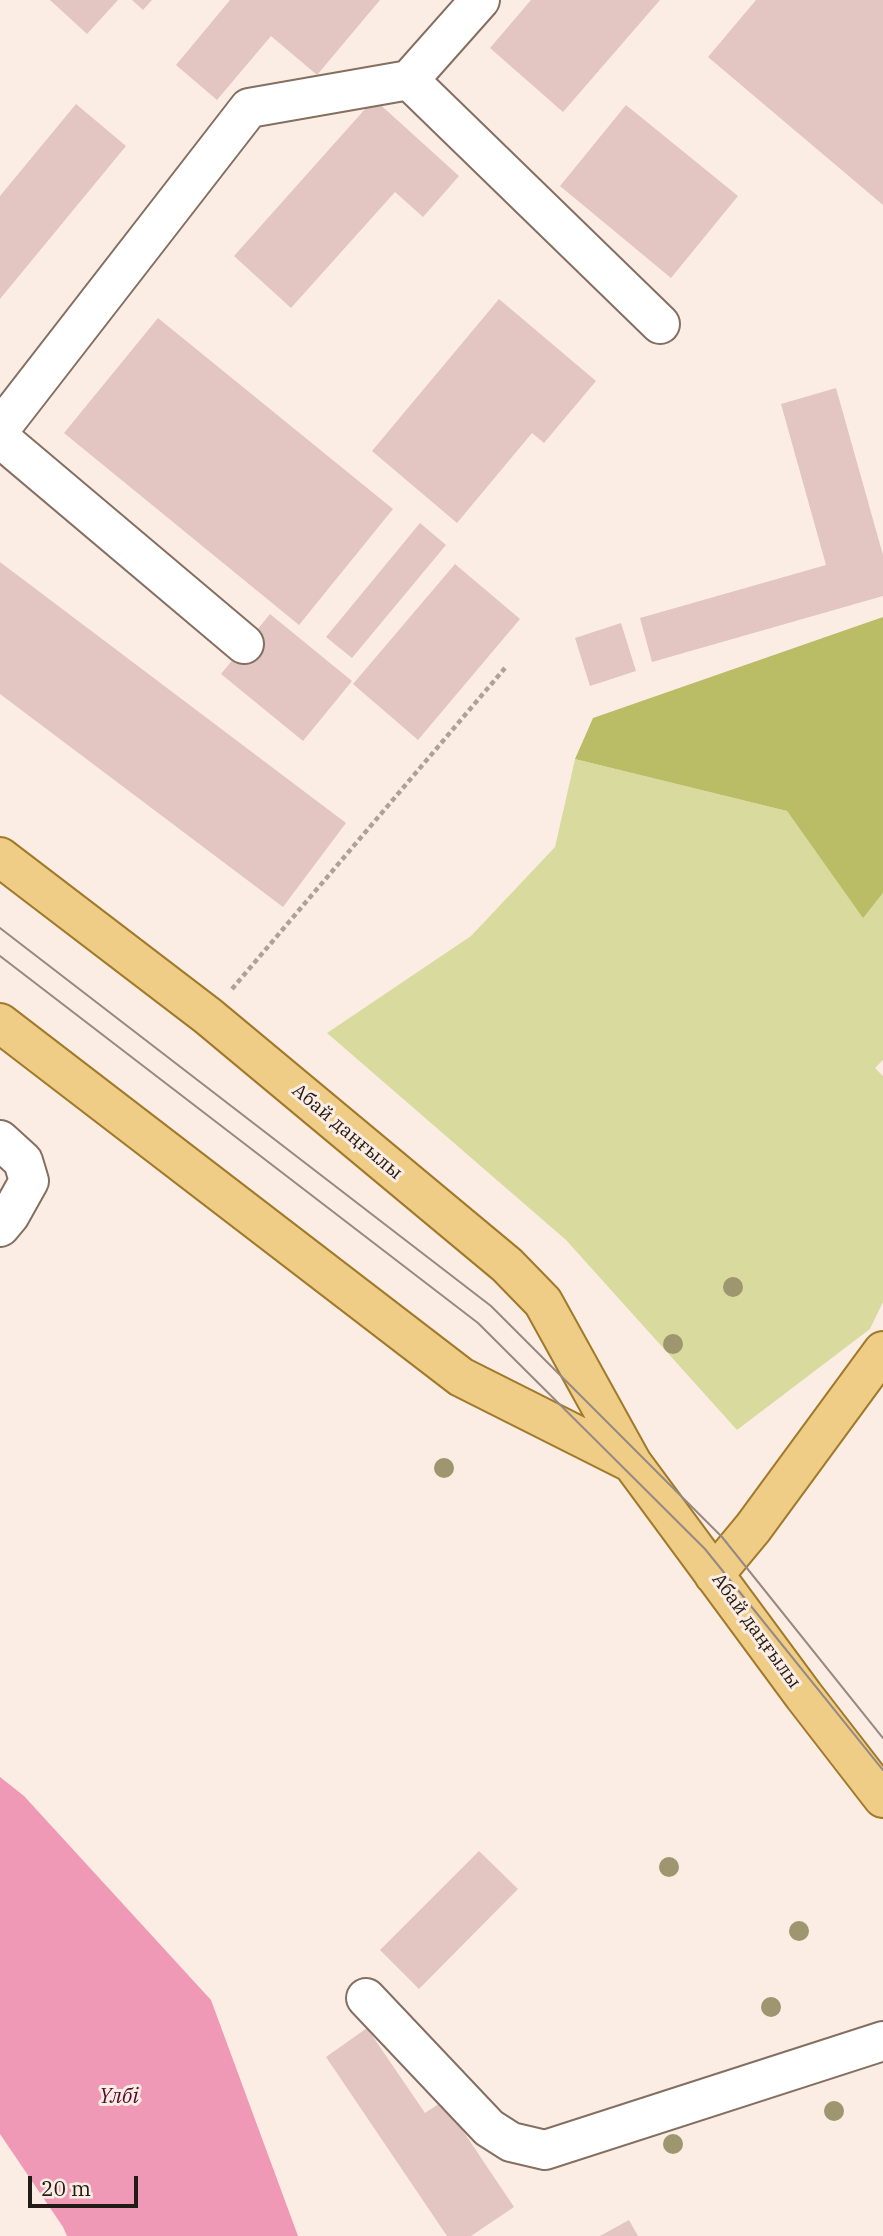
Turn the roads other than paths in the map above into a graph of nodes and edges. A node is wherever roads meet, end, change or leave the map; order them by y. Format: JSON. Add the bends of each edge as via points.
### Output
{"nodes":[{"id":1,"x":480,"y":0,"type":"edge"},
{"id":2,"x":409,"y":80,"type":"junction"},
{"id":3,"x":660,"y":324,"type":"dead end"},
{"id":4,"x":0,"y":429,"type":"edge"},
{"id":5,"x":0,"y":438,"type":"edge"},
{"id":6,"x":244,"y":644,"type":"dead end"},
{"id":7,"x":0,"y":857,"type":"edge"},
{"id":8,"x":4,"y":1033,"type":"edge"},
{"id":9,"x":0,"y":1140,"type":"edge"},
{"id":10,"x":0,"y":1227,"type":"edge"},
{"id":11,"x":883,"y":1351,"type":"edge"},
{"id":12,"x":632,"y":1463,"type":"junction"},
{"id":13,"x":714,"y":1575,"type":"junction"},
{"id":14,"x":883,"y":1798,"type":"edge"},
{"id":15,"x":366,"y":1998,"type":"dead end"},
{"id":16,"x":883,"y":2041,"type":"edge"}],
"edges":[{"from":1,"to":2,"type":"lane"},
{"from":2,"to":3,"type":"lane"},
{"from":2,"to":4,"type":"lane","via":[[249,108]]},
{"from":5,"to":6,"type":"lane"},
{"from":7,"to":12,"type":"main road","name":"Абай даңғылы","via":[[208,1016],[506,1265],[543,1302]]},
{"from":8,"to":12,"type":"main road","name":"Абай даңғылы","via":[[460,1377]]},
{"from":9,"to":10,"type":"lane","via":[[23,1161],[29,1181]]},
{"from":11,"to":13,"type":"main road"},
{"from":12,"to":13,"type":"main road","name":"Абай даңғылы"},
{"from":13,"to":14,"type":"main road","name":"Абай даңғылы"},
{"from":15,"to":16,"type":"lane","via":[[489,2128],[511,2142],[545,2150]]}]}
